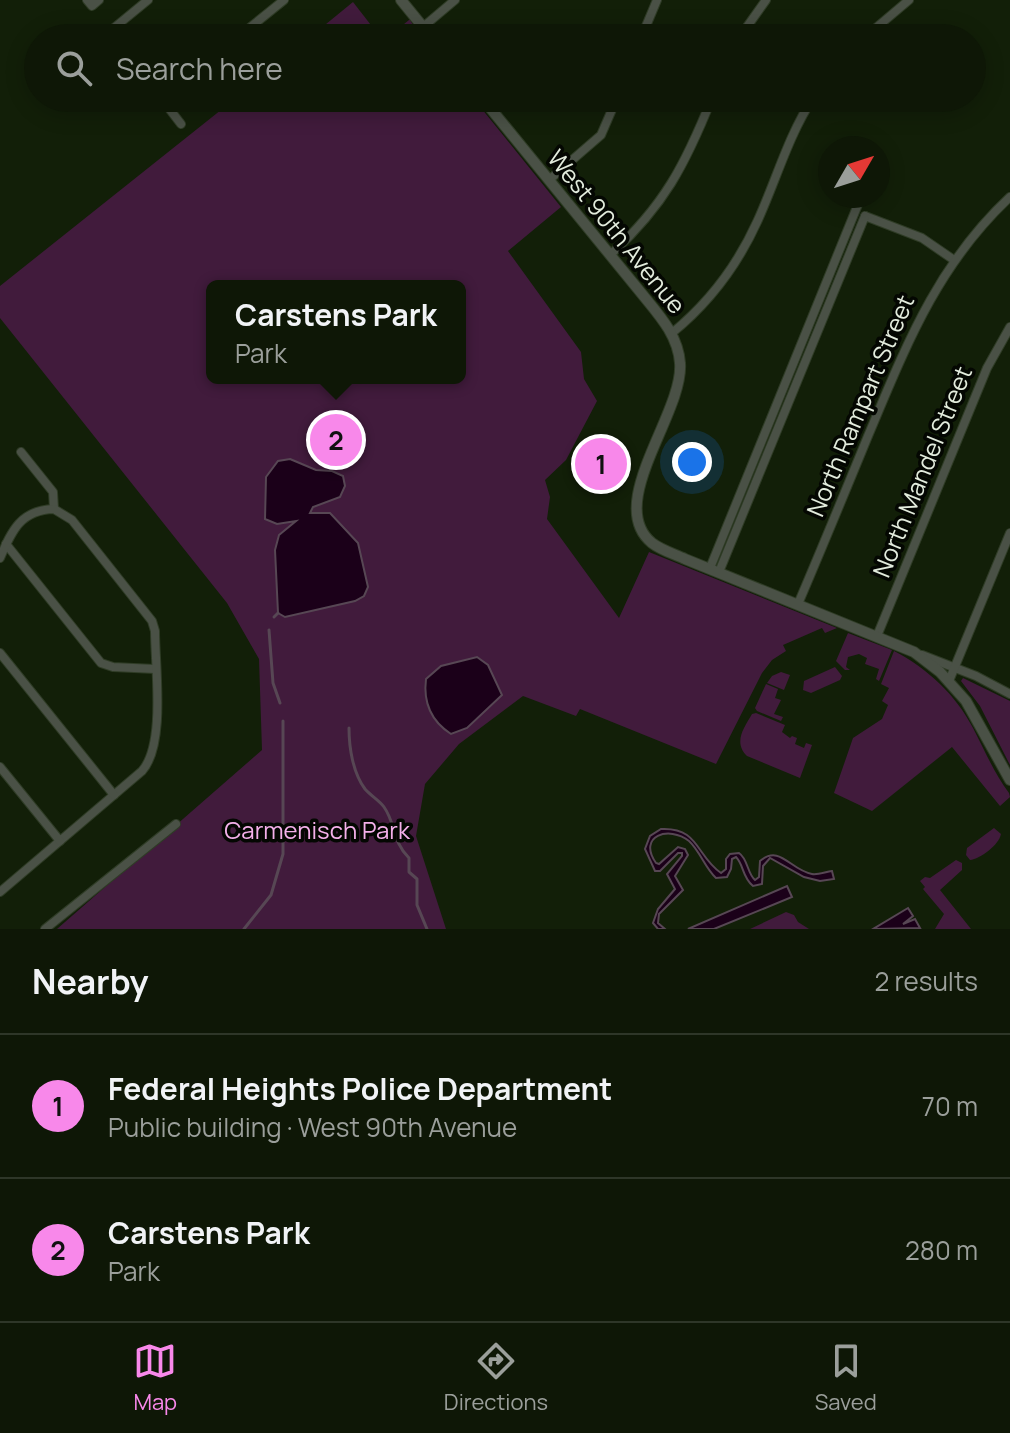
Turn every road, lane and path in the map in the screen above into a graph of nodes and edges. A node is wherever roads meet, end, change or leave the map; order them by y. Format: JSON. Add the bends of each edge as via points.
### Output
{"nodes":[{"id":1,"x":148,"y":0,"type":"edge"},
{"id":2,"x":284,"y":0,"type":"edge"},
{"id":3,"x":401,"y":0,"type":"edge"},
{"id":4,"x":455,"y":0,"type":"edge"},
{"id":5,"x":657,"y":0,"type":"edge"},
{"id":6,"x":766,"y":0,"type":"edge"},
{"id":7,"x":909,"y":0,"type":"edge"},
{"id":8,"x":123,"y":24,"type":"edge"},
{"id":9,"x":254,"y":24,"type":"edge"},
{"id":10,"x":421,"y":24,"type":"edge"},
{"id":11,"x":427,"y":24,"type":"edge"},
{"id":12,"x":647,"y":24,"type":"edge"},
{"id":13,"x":749,"y":24,"type":"edge"},
{"id":14,"x":881,"y":24,"type":"edge"},
{"id":15,"x":173,"y":112,"type":"edge"},
{"id":16,"x":493,"y":112,"type":"edge"},
{"id":17,"x":611,"y":112,"type":"edge"},
{"id":18,"x":706,"y":112,"type":"edge"},
{"id":19,"x":805,"y":112,"type":"edge"},
{"id":20,"x":181,"y":124,"type":"dead end"},
{"id":21,"x":549,"y":180,"type":"junction"},
{"id":22,"x":1010,"y":197,"type":"edge"},
{"id":23,"x":857,"y":208,"type":"edge"},
{"id":24,"x":859,"y":208,"type":"edge"},
{"id":25,"x":865,"y":216,"type":"junction"},
{"id":26,"x":610,"y":255,"type":"junction"},
{"id":27,"x":954,"y":260,"type":"junction"},
{"id":28,"x":812,"y":319,"type":"junction"},
{"id":29,"x":821,"y":323,"type":"junction"},
{"id":30,"x":1010,"y":327,"type":"edge"},
{"id":31,"x":672,"y":333,"type":"junction"},
{"id":32,"x":771,"y":419,"type":"junction"},
{"id":33,"x":780,"y":423,"type":"junction"},
{"id":34,"x":21,"y":452,"type":"dead end"},
{"id":35,"x":54,"y":509,"type":"junction"},
{"id":36,"x":1010,"y":533,"type":"edge"},
{"id":37,"x":6,"y":544,"type":"junction"},
{"id":38,"x":0,"y":558,"type":"edge"},
{"id":39,"x":714,"y":570,"type":"junction"},
{"id":40,"x":798,"y":604,"type":"junction"},
{"id":41,"x":877,"y":636,"type":"junction"},
{"id":42,"x":914,"y":652,"type":"junction"},
{"id":43,"x":0,"y":653,"type":"edge"},
{"id":44,"x":955,"y":668,"type":"junction"},
{"id":45,"x":155,"y":669,"type":"junction"},
{"id":46,"x":949,"y":681,"type":"junction"},
{"id":47,"x":1010,"y":694,"type":"edge"},
{"id":48,"x":0,"y":767,"type":"edge"},
{"id":49,"x":1010,"y":780,"type":"edge"},
{"id":50,"x":114,"y":795,"type":"junction"},
{"id":51,"x":176,"y":824,"type":"dead end"},
{"id":52,"x":60,"y":841,"type":"junction"},
{"id":53,"x":0,"y":892,"type":"edge"},
{"id":54,"x":45,"y":929,"type":"edge"}],
"edges":[{"from":1,"to":8,"type":"street"},
{"from":2,"to":9,"type":"street"},
{"from":3,"to":10,"type":"street"},
{"from":4,"to":11,"type":"street"},
{"from":5,"to":12,"type":"street"},
{"from":6,"to":13,"type":"street"},
{"from":7,"to":14,"type":"street"},
{"from":15,"to":20,"type":"street"},
{"from":16,"to":21,"type":"street","name":"West 90th Avenue"},
{"from":17,"to":21,"type":"street","via":[[601,135]]},
{"from":18,"to":26,"type":"street","via":[[670,188],[640,228]]},
{"from":19,"to":31,"type":"street","via":[[737,260],[708,300]]},
{"from":21,"to":26,"type":"street","name":"West 90th Avenue"},
{"from":22,"to":27,"type":"street","name":"North Rampart Street"},
{"from":23,"to":28,"type":"street"},
{"from":24,"to":25,"type":"street"},
{"from":25,"to":27,"type":"street","via":[[922,238]]},
{"from":25,"to":29,"type":"street"},
{"from":26,"to":31,"type":"street","name":"West 90th Avenue"},
{"from":27,"to":40,"type":"street","name":"North Rampart Street","via":[[911,334]]},
{"from":28,"to":29,"type":"street"},
{"from":28,"to":32,"type":"street"},
{"from":29,"to":33,"type":"street"},
{"from":30,"to":41,"type":"street","name":"North Mandel Street","via":[[987,368]]},
{"from":31,"to":39,"type":"street","name":"West 90th Avenue","via":[[680,363],[679,387],[640,486],[636,511],[652,543]]},
{"from":32,"to":33,"type":"street"},
{"from":32,"to":39,"type":"street"},
{"from":33,"to":39,"type":"street"},
{"from":34,"to":35,"type":"street","via":[[53,492]]},
{"from":35,"to":37,"type":"street","via":[[20,520]]},
{"from":35,"to":45,"type":"street","via":[[72,520],[146,613],[155,631]]},
{"from":36,"to":44,"type":"street"},
{"from":37,"to":38,"type":"street"},
{"from":37,"to":45,"type":"street","via":[[101,663]]},
{"from":39,"to":40,"type":"street","name":"West 90th Avenue"},
{"from":40,"to":41,"type":"street","name":"West 90th Avenue"},
{"from":41,"to":42,"type":"street","name":"West 90th Avenue"},
{"from":42,"to":44,"type":"street","name":"West 90th Avenue"},
{"from":42,"to":46,"type":"street","name":"West 90th Avenue"},
{"from":43,"to":50,"type":"street"},
{"from":44,"to":46,"type":"street"},
{"from":44,"to":47,"type":"street","name":"West 90th Avenue"},
{"from":45,"to":50,"type":"street","via":[[153,754]]},
{"from":46,"to":49,"type":"street","name":"West 90th Avenue","via":[[974,713]]},
{"from":48,"to":52,"type":"street"},
{"from":50,"to":52,"type":"street"},
{"from":51,"to":54,"type":"street"},
{"from":52,"to":53,"type":"street"}]}
